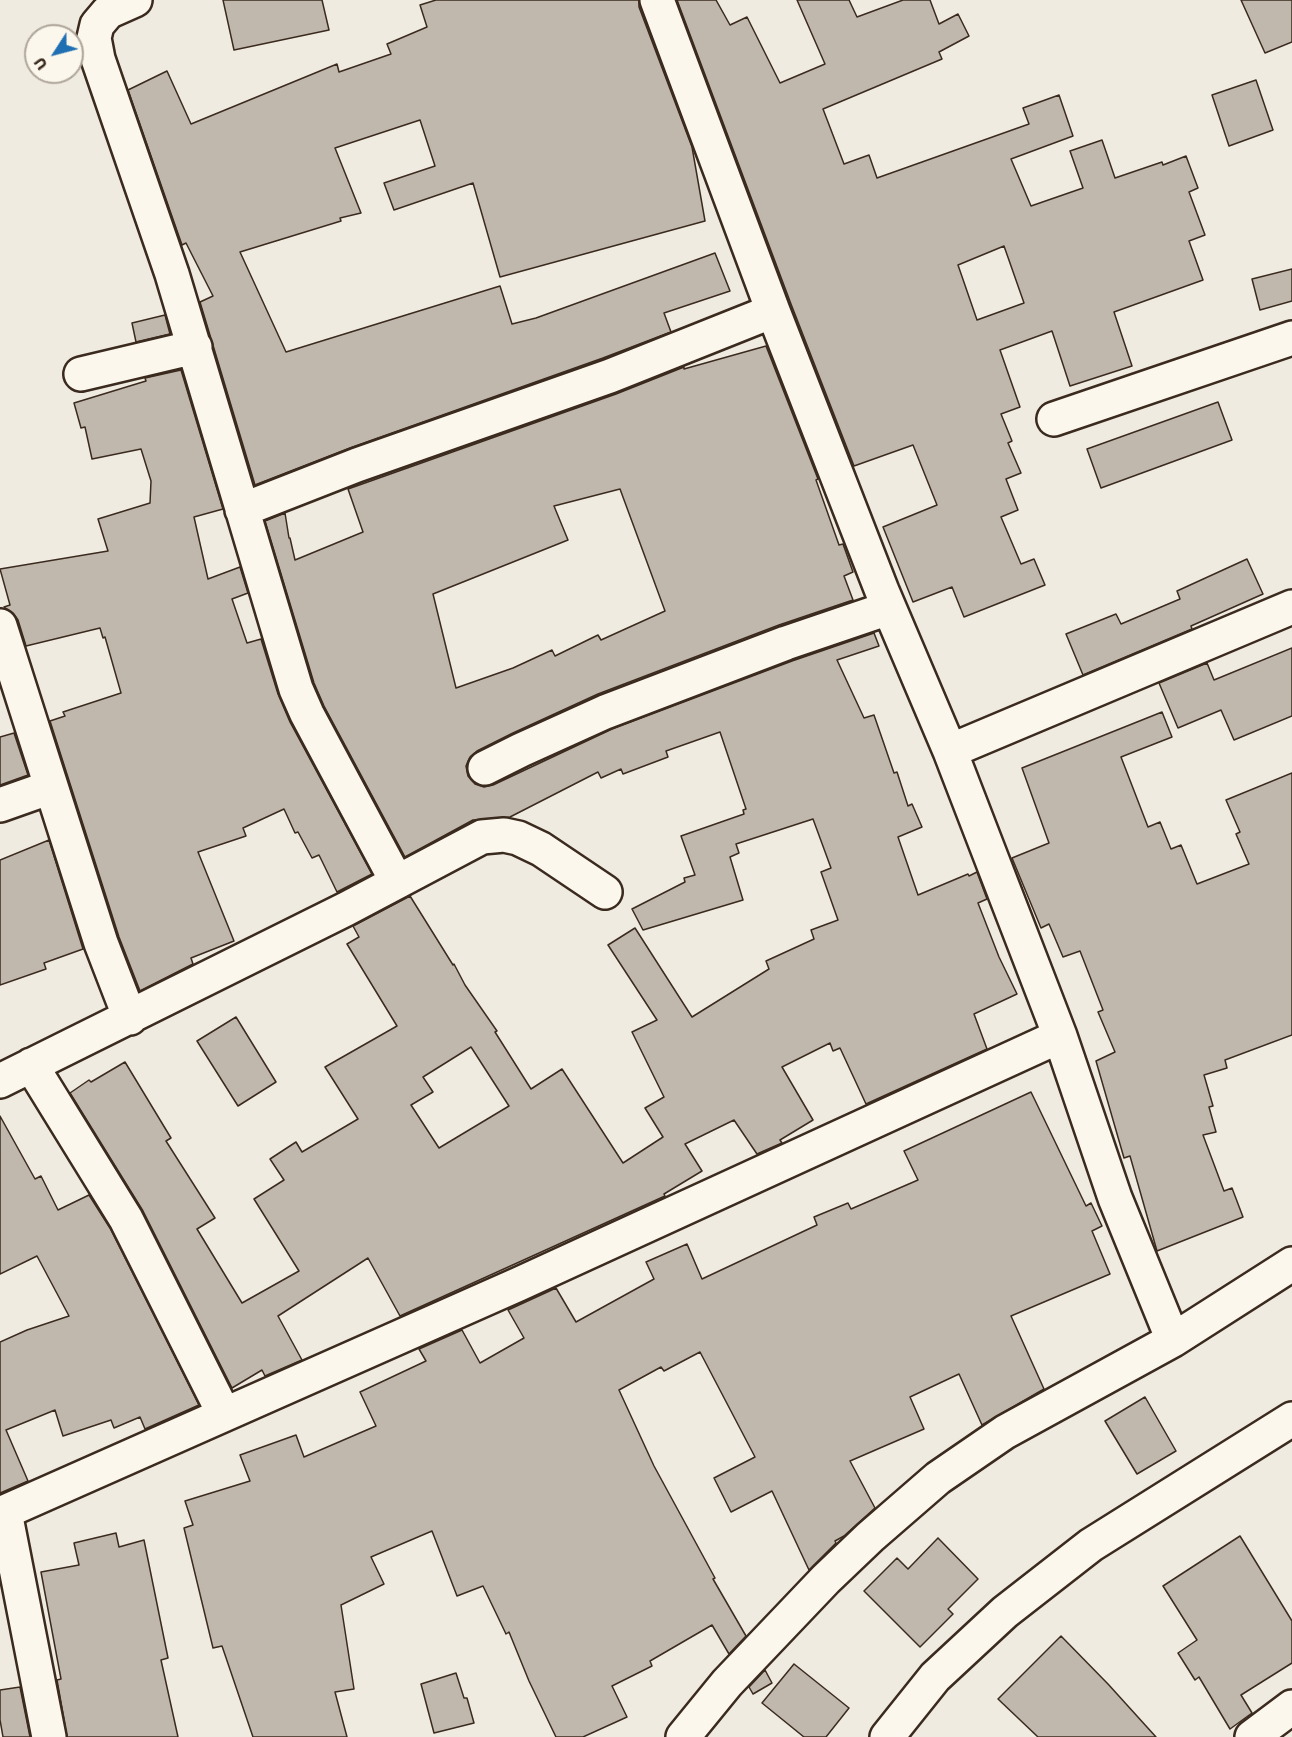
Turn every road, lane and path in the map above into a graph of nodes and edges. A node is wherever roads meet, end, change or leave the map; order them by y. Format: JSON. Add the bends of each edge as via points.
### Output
{"nodes":[{"id":1,"x":135,"y":0,"type":"edge"},
{"id":2,"x":657,"y":0,"type":"edge"},
{"id":3,"x":773,"y":311,"type":"junction"},
{"id":4,"x":1292,"y":338,"type":"edge"},
{"id":5,"x":195,"y":347,"type":"junction"},
{"id":6,"x":81,"y":374,"type":"dead end"},
{"id":7,"x":1054,"y":419,"type":"dead end"},
{"id":8,"x":242,"y":510,"type":"junction"},
{"id":9,"x":1292,"y":607,"type":"edge"},
{"id":10,"x":889,"y":608,"type":"junction"},
{"id":11,"x":0,"y":626,"type":"edge"},
{"id":12,"x":950,"y":751,"type":"junction"},
{"id":13,"x":485,"y":768,"type":"dead end"},
{"id":14,"x":51,"y":787,"type":"junction"},
{"id":15,"x":0,"y":805,"type":"edge"},
{"id":16,"x":397,"y":882,"type":"junction"},
{"id":17,"x":604,"y":892,"type":"dead end"},
{"id":18,"x":130,"y":1018,"type":"junction"},
{"id":19,"x":1060,"y":1036,"type":"junction"},
{"id":20,"x":32,"y":1065,"type":"junction"},
{"id":21,"x":0,"y":1081,"type":"edge"},
{"id":22,"x":1292,"y":1264,"type":"edge"},
{"id":23,"x":1173,"y":1340,"type":"junction"},
{"id":24,"x":224,"y":1414,"type":"junction"},
{"id":25,"x":1292,"y":1419,"type":"edge"},
{"id":26,"x":2,"y":1513,"type":"edge"},
{"id":27,"x":1292,"y":1707,"type":"edge"},
{"id":28,"x":49,"y":1737,"type":"edge"},
{"id":29,"x":683,"y":1737,"type":"edge"},
{"id":30,"x":887,"y":1737,"type":"edge"},
{"id":31,"x":1252,"y":1737,"type":"edge"}],
"edges":[{"from":1,"to":5,"type":"street","via":[[108,12],[97,25],[94,38]]},
{"from":2,"to":3,"type":"street"},
{"from":3,"to":8,"type":"street","via":[[610,376]]},
{"from":3,"to":10,"type":"street"},
{"from":4,"to":7,"type":"street"},
{"from":5,"to":6,"type":"street"},
{"from":5,"to":8,"type":"street"},
{"from":8,"to":16,"type":"street","via":[[296,689]]},
{"from":9,"to":12,"type":"street"},
{"from":10,"to":12,"type":"street"},
{"from":10,"to":13,"type":"street","via":[[605,712]]},
{"from":11,"to":14,"type":"street"},
{"from":12,"to":19,"type":"street"},
{"from":14,"to":15,"type":"street"},
{"from":14,"to":18,"type":"street","via":[[101,943]]},
{"from":16,"to":17,"type":"street","via":[[482,837],[504,835],[541,849]]},
{"from":16,"to":18,"type":"street"},
{"from":18,"to":20,"type":"street"},
{"from":19,"to":23,"type":"street","via":[[1115,1198]]},
{"from":19,"to":24,"type":"street"},
{"from":20,"to":21,"type":"street"},
{"from":20,"to":24,"type":"street","via":[[126,1219]]},
{"from":22,"to":23,"type":"street"},
{"from":23,"to":29,"type":"street","via":[[1005,1432],[938,1478],[826,1580],[727,1683]]},
{"from":24,"to":26,"type":"street"},
{"from":25,"to":30,"type":"street","via":[[1091,1545],[1005,1612],[935,1677]]},
{"from":26,"to":28,"type":"street"},
{"from":27,"to":31,"type":"street"}]}
